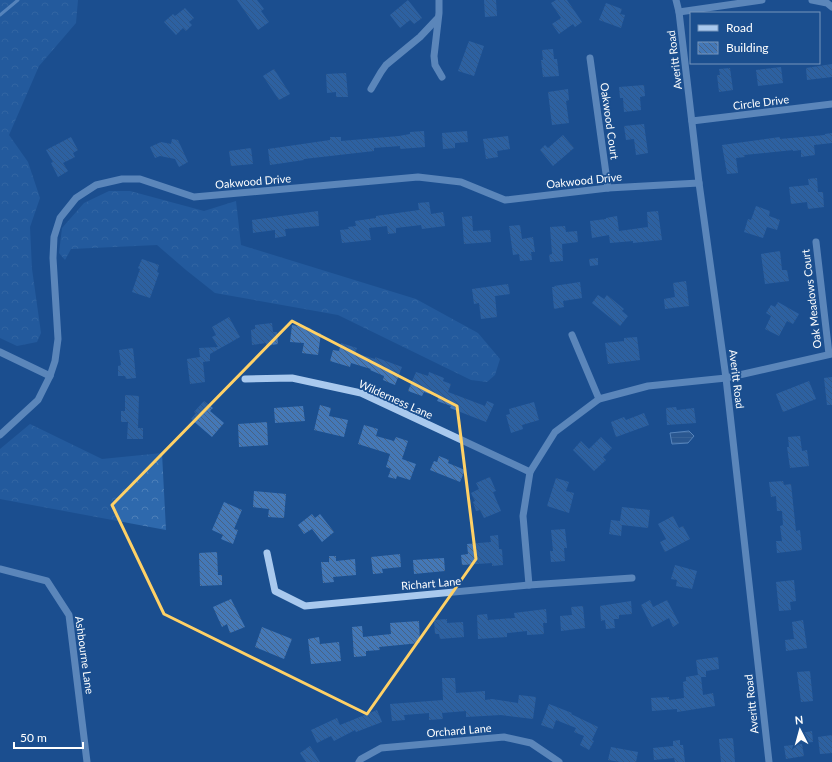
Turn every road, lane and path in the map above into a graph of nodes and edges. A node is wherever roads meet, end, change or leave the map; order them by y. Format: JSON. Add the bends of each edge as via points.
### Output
{"nodes":[{"id":1,"x":439,"y":0,"type":"edge"},
{"id":2,"x":676,"y":0,"type":"edge"},
{"id":3,"x":762,"y":0,"type":"edge"},
{"id":4,"x":812,"y":0,"type":"edge"},
{"id":5,"x":832,"y":7,"type":"edge"},
{"id":6,"x":679,"y":12,"type":"junction"},
{"id":7,"x":437,"y":19,"type":"junction"},
{"id":8,"x":590,"y":58,"type":"dead end"},
{"id":9,"x":442,"y":77,"type":"dead end"},
{"id":10,"x":371,"y":89,"type":"dead end"},
{"id":11,"x":832,"y":104,"type":"edge"},
{"id":12,"x":692,"y":121,"type":"junction"},
{"id":13,"x":699,"y":183,"type":"junction"},
{"id":14,"x":608,"y":188,"type":"junction"},
{"id":15,"x":816,"y":242,"type":"dead end"},
{"id":16,"x":572,"y":335,"type":"dead end"},
{"id":17,"x":0,"y":352,"type":"edge"},
{"id":18,"x":830,"y":354,"type":"edge"},
{"id":19,"x":50,"y":376,"type":"junction"},
{"id":20,"x":726,"y":378,"type":"junction"},
{"id":21,"x":245,"y":379,"type":"dead end"},
{"id":22,"x":599,"y":398,"type":"junction"},
{"id":23,"x":0,"y":434,"type":"edge"},
{"id":24,"x":530,"y":472,"type":"junction"},
{"id":25,"x":267,"y":553,"type":"dead end"},
{"id":26,"x":0,"y":569,"type":"edge"},
{"id":27,"x":632,"y":578,"type":"dead end"},
{"id":28,"x":529,"y":585,"type":"junction"},
{"id":29,"x":87,"y":762,"type":"edge"},
{"id":30,"x":359,"y":762,"type":"edge"},
{"id":31,"x":559,"y":762,"type":"edge"},
{"id":32,"x":769,"y":762,"type":"edge"}],
"edges":[{"from":1,"to":7,"type":"street"},
{"from":2,"to":6,"type":"street","name":"Averitt Road"},
{"from":3,"to":6,"type":"street"},
{"from":4,"to":5,"type":"street","via":[[827,3]]},
{"from":6,"to":12,"type":"street","name":"Averitt Road"},
{"from":7,"to":9,"type":"street","via":[[434,56],[435,65]]},
{"from":7,"to":10,"type":"street","via":[[386,65]]},
{"from":8,"to":14,"type":"street","name":"Oakwood Court"},
{"from":11,"to":12,"type":"street","name":"Circle Drive"},
{"from":12,"to":13,"type":"street","name":"Averitt Road"},
{"from":13,"to":14,"type":"street","name":"Oakwood Drive"},
{"from":13,"to":20,"type":"street","name":"Averitt Road"},
{"from":14,"to":19,"type":"street","name":"Oakwood Drive","via":[[505,200],[461,182],[418,177],[194,197],[140,179],[122,179],[96,185],[76,198],[60,218],[54,237],[52,258],[58,339]]},
{"from":15,"to":18,"type":"street","name":"Oak Meadows Court"},
{"from":16,"to":22,"type":"street"},
{"from":17,"to":19,"type":"street"},
{"from":18,"to":20,"type":"street"},
{"from":19,"to":23,"type":"street","name":"Oakwood Drive","via":[[38,400]]},
{"from":20,"to":22,"type":"street","via":[[648,386]]},
{"from":20,"to":32,"type":"street","name":"Averitt Road"},
{"from":21,"to":24,"type":"street","name":"Wilderness Lane","via":[[292,378],[361,393]]},
{"from":22,"to":24,"type":"street","via":[[555,432]]},
{"from":24,"to":28,"type":"street","via":[[523,516]]},
{"from":25,"to":28,"type":"street","name":"Richart Lane","via":[[275,592],[305,606]]},
{"from":26,"to":29,"type":"street","name":"Ashbourne Lane","via":[[48,581],[69,615]]},
{"from":27,"to":28,"type":"street","name":"Richart Lane"},
{"from":30,"to":31,"type":"street","name":"Orchard Lane","via":[[381,748],[504,737],[531,743]]}]}
